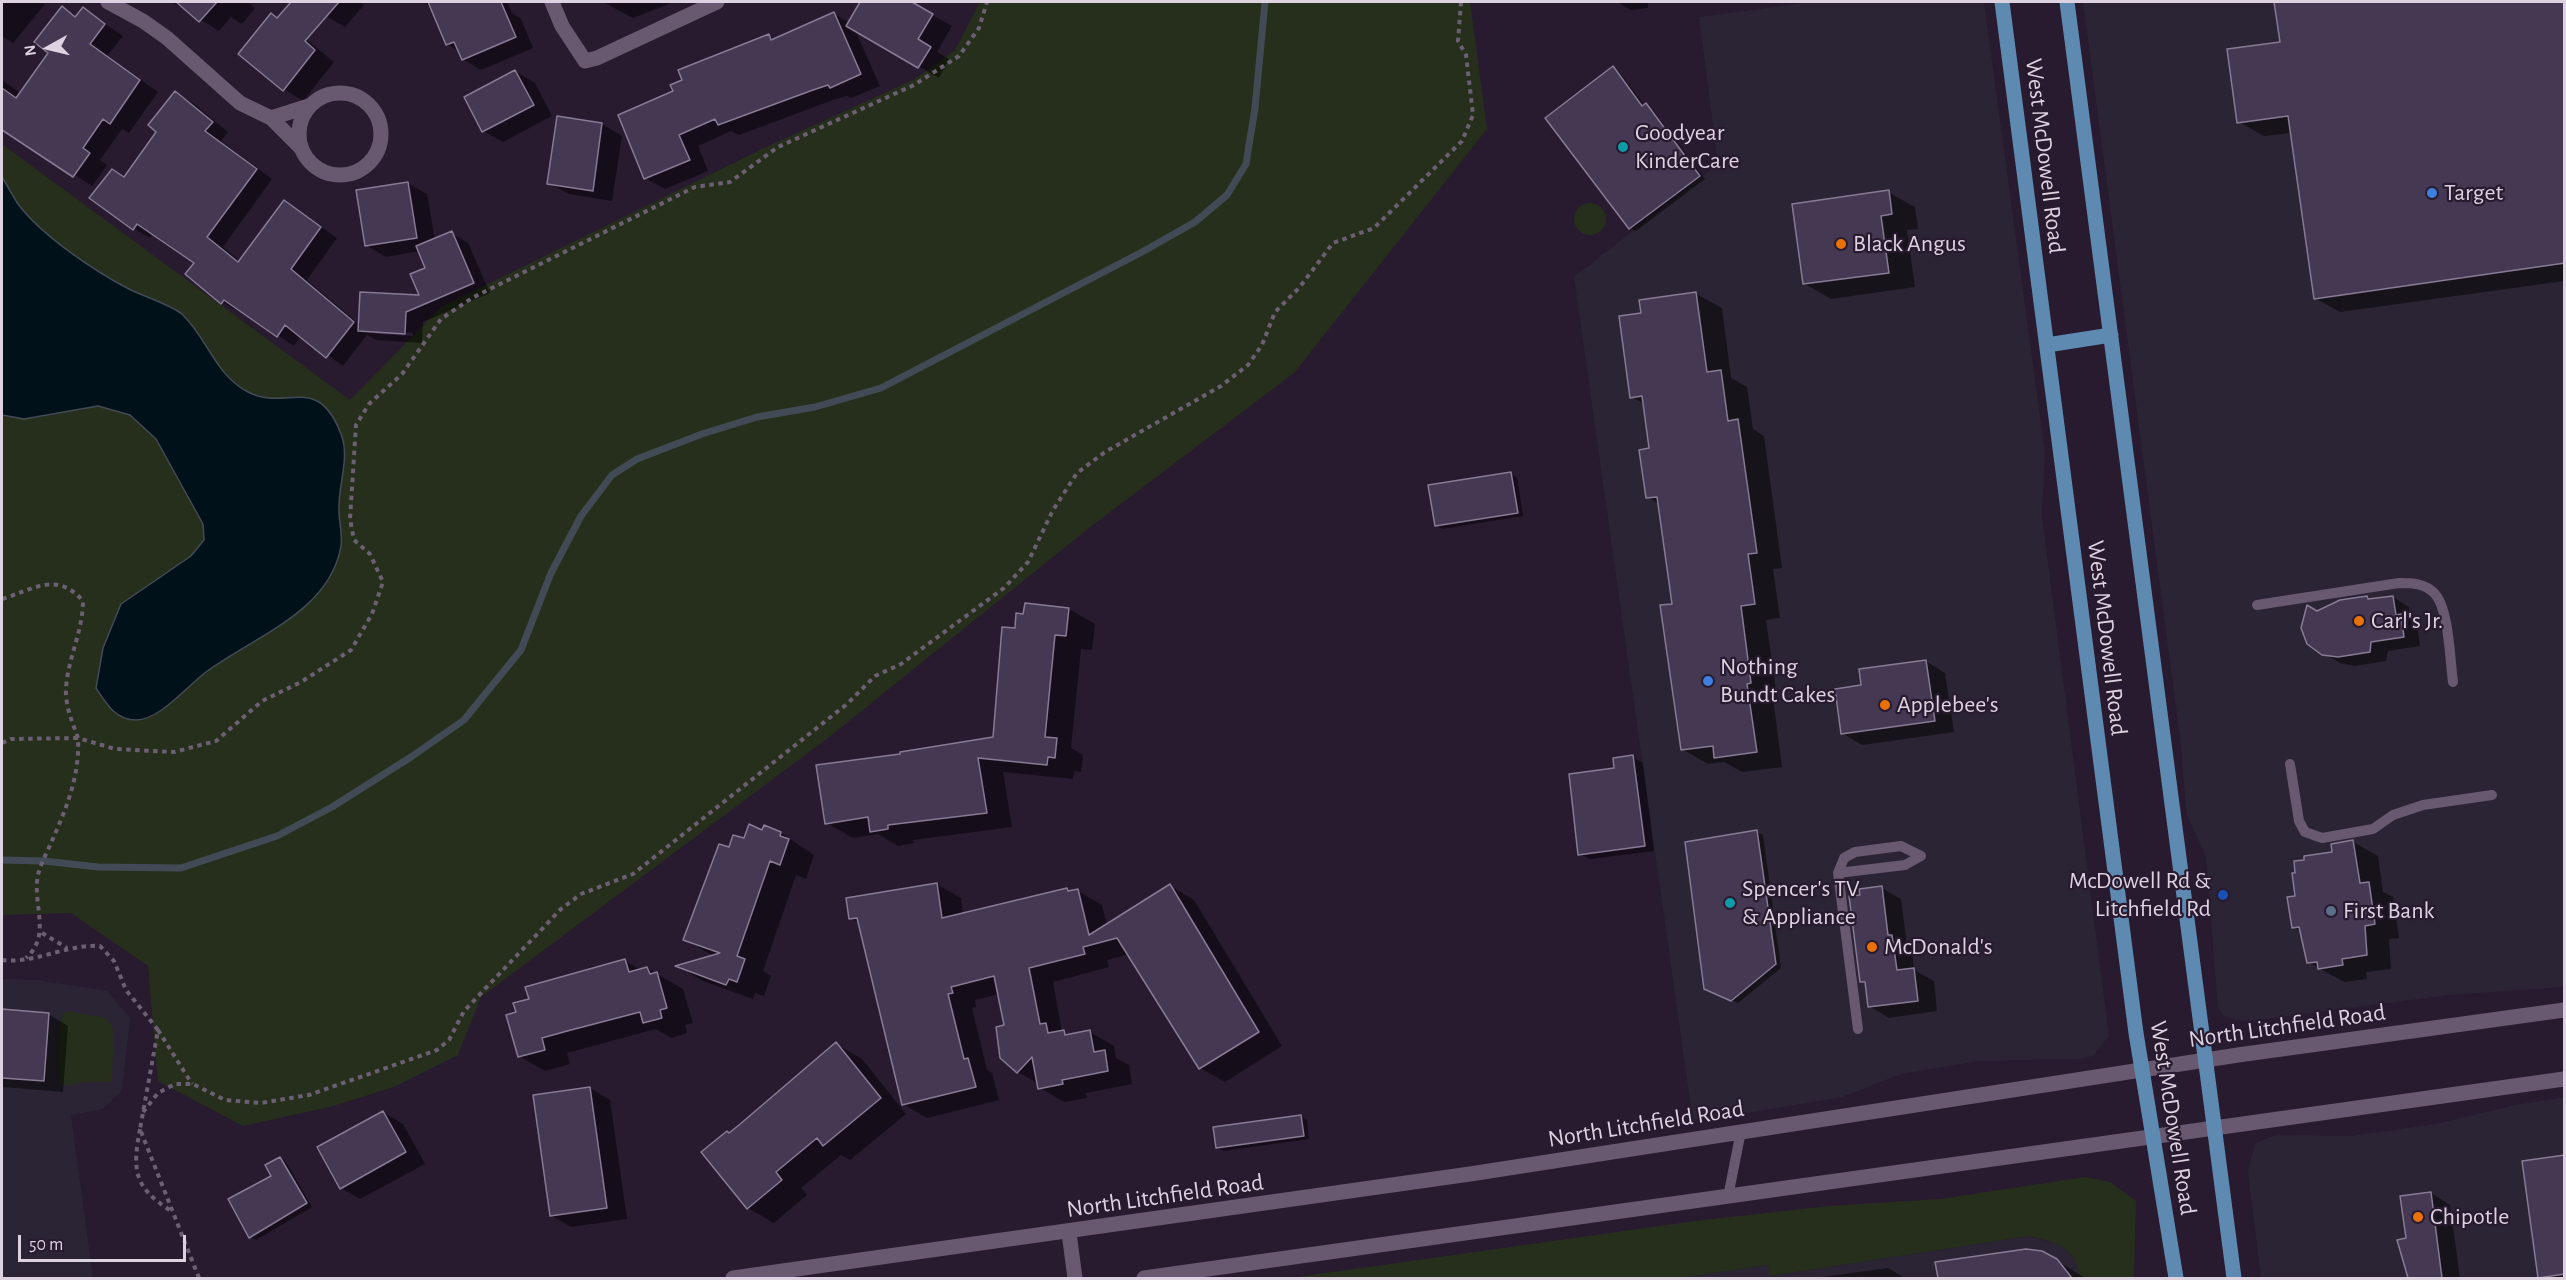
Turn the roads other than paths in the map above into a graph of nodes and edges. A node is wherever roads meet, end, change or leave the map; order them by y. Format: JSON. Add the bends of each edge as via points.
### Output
{"nodes":[{"id":1,"x":108,"y":2,"type":"edge"},
{"id":2,"x":552,"y":2,"type":"edge"},
{"id":3,"x":717,"y":2,"type":"edge"},
{"id":4,"x":2002,"y":2,"type":"edge"},
{"id":5,"x":2067,"y":2,"type":"edge"},
{"id":6,"x":309,"y":106,"type":"junction"},
{"id":7,"x":272,"y":118,"type":"junction"},
{"id":8,"x":301,"y":148,"type":"junction"},
{"id":9,"x":2111,"y":335,"type":"junction"},
{"id":10,"x":2047,"y":345,"type":"junction"},
{"id":11,"x":2257,"y":605,"type":"dead end"},
{"id":12,"x":2453,"y":682,"type":"dead end"},
{"id":13,"x":2289,"y":764,"type":"dead end"},
{"id":14,"x":2492,"y":795,"type":"dead end"},
{"id":15,"x":1838,"y":873,"type":"junction"},
{"id":16,"x":2565,"y":1010,"type":"edge"},
{"id":17,"x":1858,"y":1029,"type":"dead end"},
{"id":18,"x":2206,"y":1060,"type":"junction"},
{"id":19,"x":2141,"y":1070,"type":"junction"},
{"id":20,"x":2565,"y":1079,"type":"edge"},
{"id":21,"x":2214,"y":1129,"type":"junction"},
{"id":22,"x":1741,"y":1131,"type":"junction"},
{"id":23,"x":2153,"y":1137,"type":"junction"},
{"id":24,"x":1728,"y":1197,"type":"junction"},
{"id":25,"x":1069,"y":1233,"type":"junction"},
{"id":26,"x":733,"y":1278,"type":"edge"},
{"id":27,"x":1075,"y":1278,"type":"edge"},
{"id":28,"x":1144,"y":1278,"type":"edge"},
{"id":29,"x":2176,"y":1278,"type":"edge"},
{"id":30,"x":2234,"y":1278,"type":"edge"}],
"edges":[{"from":1,"to":7,"type":"main road","via":[[167,38],[240,103]]},
{"from":2,"to":3,"type":"main road","via":[[585,61]]},
{"from":4,"to":10,"type":"main road","name":"West McDowell Road"},
{"from":5,"to":9,"type":"main road","name":"West McDowell Road"},
{"from":6,"to":7,"type":"main road"},
{"from":6,"to":8,"type":"main road","via":[[299,126]]},
{"from":6,"to":8,"type":"main road","via":[[327,94],[355,96],[368,103],[376,114],[381,142],[366,166],[343,176],[318,169]]},
{"from":7,"to":8,"type":"main road"},
{"from":9,"to":10,"type":"main road"},
{"from":9,"to":18,"type":"main road","name":"West McDowell Road"},
{"from":10,"to":19,"type":"main road","name":"West McDowell Road"},
{"from":11,"to":12,"type":"lane","via":[[2418,583],[2435,594],[2444,612]]},
{"from":13,"to":14,"type":"lane","via":[[2299,821],[2306,832],[2322,838],[2373,829],[2393,815],[2423,805]]},
{"from":15,"to":15,"type":"lane","via":[[1905,865],[1921,856],[1901,846],[1855,852],[1844,858]]},
{"from":15,"to":17,"type":"lane"},
{"from":16,"to":18,"type":"main road","name":"North Litchfield Road"},
{"from":18,"to":19,"type":"main road","name":"North Litchfield Road"},
{"from":18,"to":21,"type":"main road","name":"West McDowell Road"},
{"from":19,"to":22,"type":"main road","name":"North Litchfield Road"},
{"from":19,"to":23,"type":"main road","name":"West McDowell Road"},
{"from":20,"to":21,"type":"main road"},
{"from":21,"to":23,"type":"main road"},
{"from":21,"to":30,"type":"main road","name":"West McDowell Road"},
{"from":22,"to":24,"type":"lane"},
{"from":22,"to":25,"type":"main road","name":"North Litchfield Road"},
{"from":23,"to":24,"type":"main road"},
{"from":23,"to":29,"type":"main road","name":"West McDowell Road"},
{"from":24,"to":28,"type":"main road"},
{"from":25,"to":26,"type":"main road","name":"North Litchfield Road"},
{"from":25,"to":27,"type":"main road"}]}
